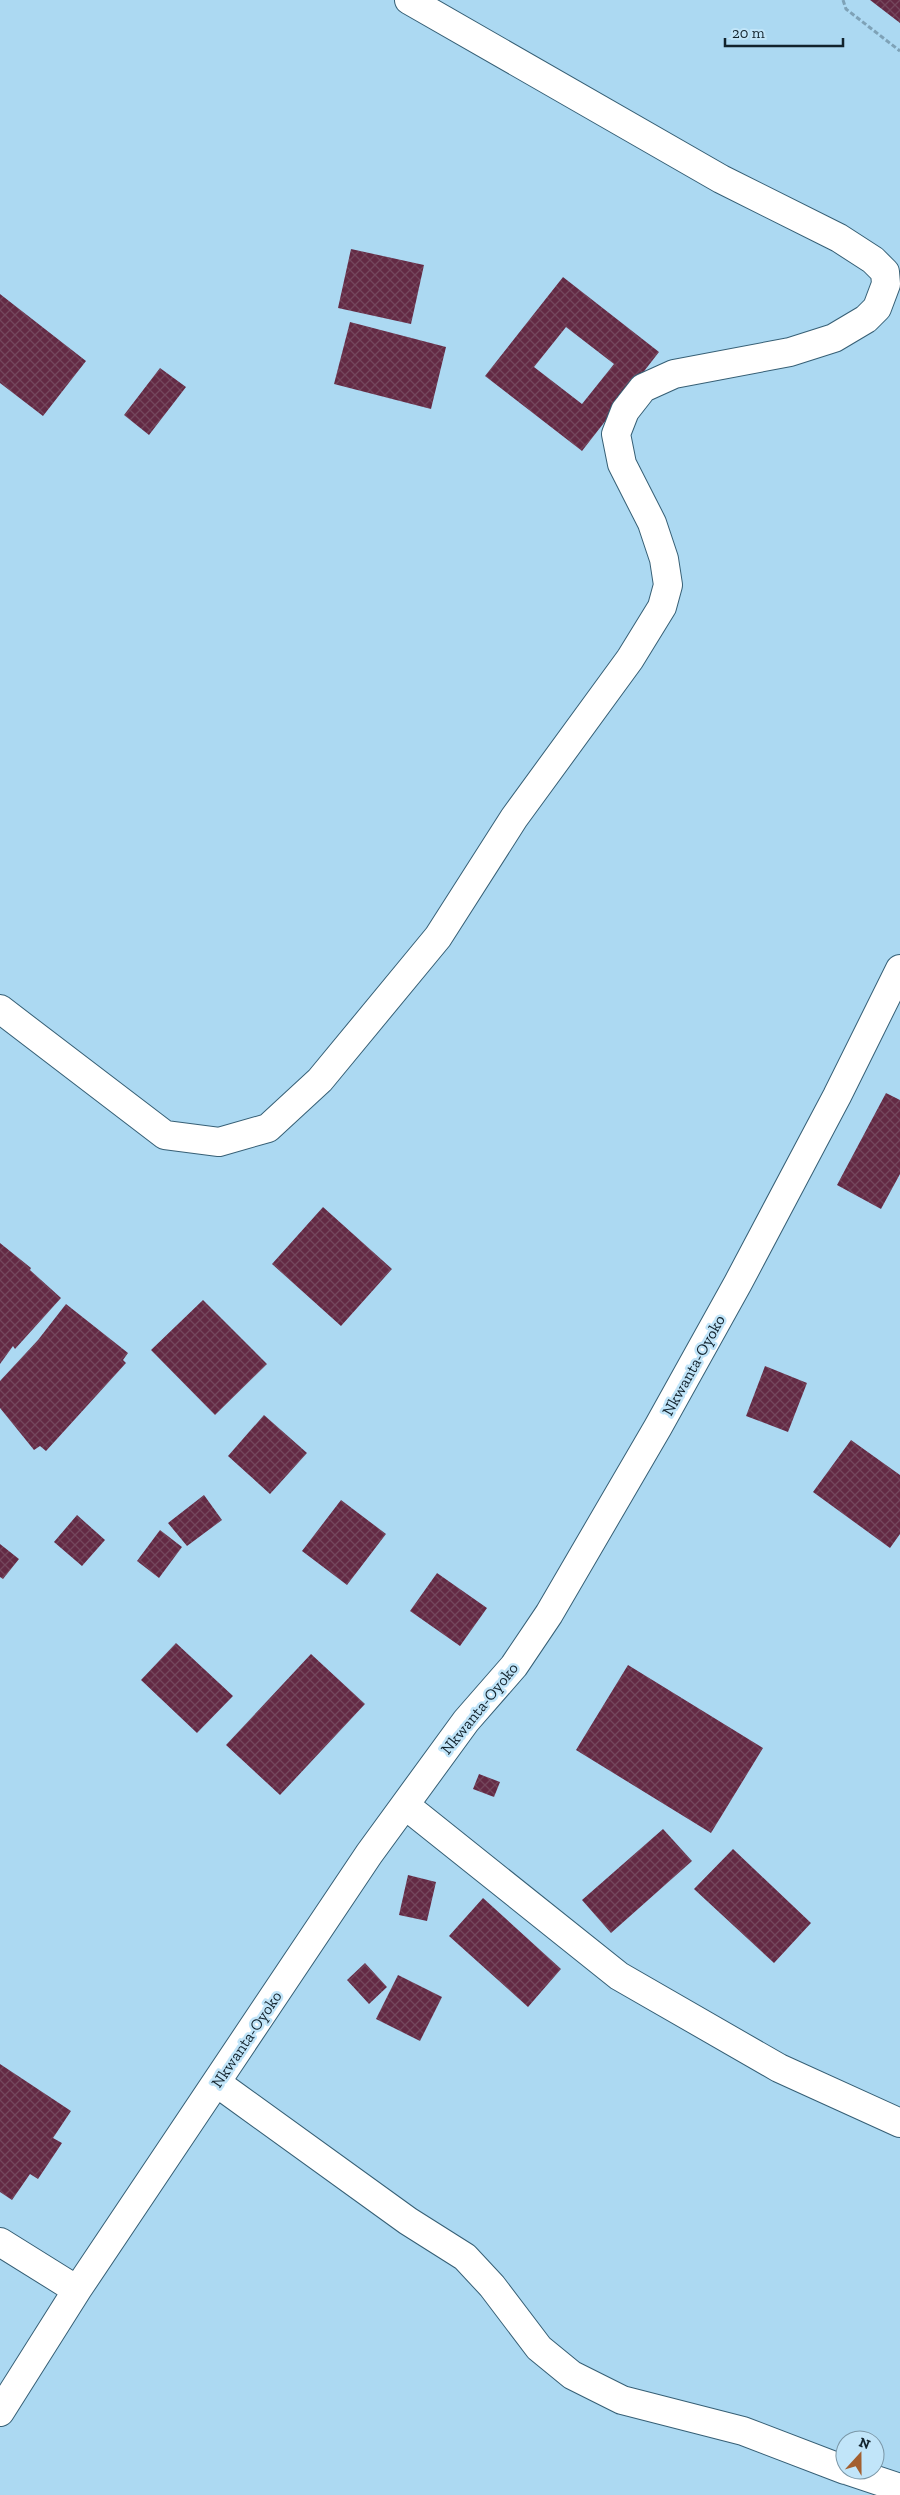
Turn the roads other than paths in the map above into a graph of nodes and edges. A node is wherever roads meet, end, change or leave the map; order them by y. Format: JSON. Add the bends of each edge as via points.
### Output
{"nodes":[{"id":1,"x":409,"y":0,"type":"edge"},
{"id":2,"x":900,"y":969,"type":"edge"},
{"id":3,"x":0,"y":1009,"type":"edge"},
{"id":4,"x":405,"y":1805,"type":"junction"},
{"id":5,"x":217,"y":2083,"type":"junction"},
{"id":6,"x":900,"y":2123,"type":"edge"},
{"id":7,"x":0,"y":2242,"type":"edge"},
{"id":8,"x":77,"y":2290,"type":"junction"},
{"id":9,"x":0,"y":2412,"type":"edge"},
{"id":10,"x":835,"y":2466,"type":"edge"},
{"id":11,"x":876,"y":2480,"type":"edge"},
{"id":12,"x":900,"y":2488,"type":"edge"}],
"edges":[{"from":1,"to":3,"type":"street","via":[[721,179],[840,238],[885,272],[886,284],[877,308],[866,319],[834,338],[790,352],[674,374],[642,388],[625,411],[616,434],[622,464],[652,523],[664,559],[668,584],[662,607],[630,659],[514,818],[438,937],[320,1080],[268,1128],[219,1142],[165,1136]]},
{"from":2,"to":4,"type":"street","name":"Nkwanta-Oyoko","via":[[747,1266],[549,1614],[514,1666],[466,1721]]},
{"from":4,"to":5,"type":"street","name":"Nkwanta-Oyoko"},
{"from":4,"to":6,"type":"street","via":[[619,1976],[779,2068]]},
{"from":5,"to":8,"type":"street","name":"Nkwanta-Oyoko"},
{"from":5,"to":10,"type":"street","via":[[408,2221],[465,2257],[492,2286],[539,2348],[572,2375],[622,2400],[743,2431]]},
{"from":7,"to":8,"type":"street"},
{"from":8,"to":9,"type":"street","name":"Nkwanta-Oyoko"},
{"from":11,"to":12,"type":"street"}]}
